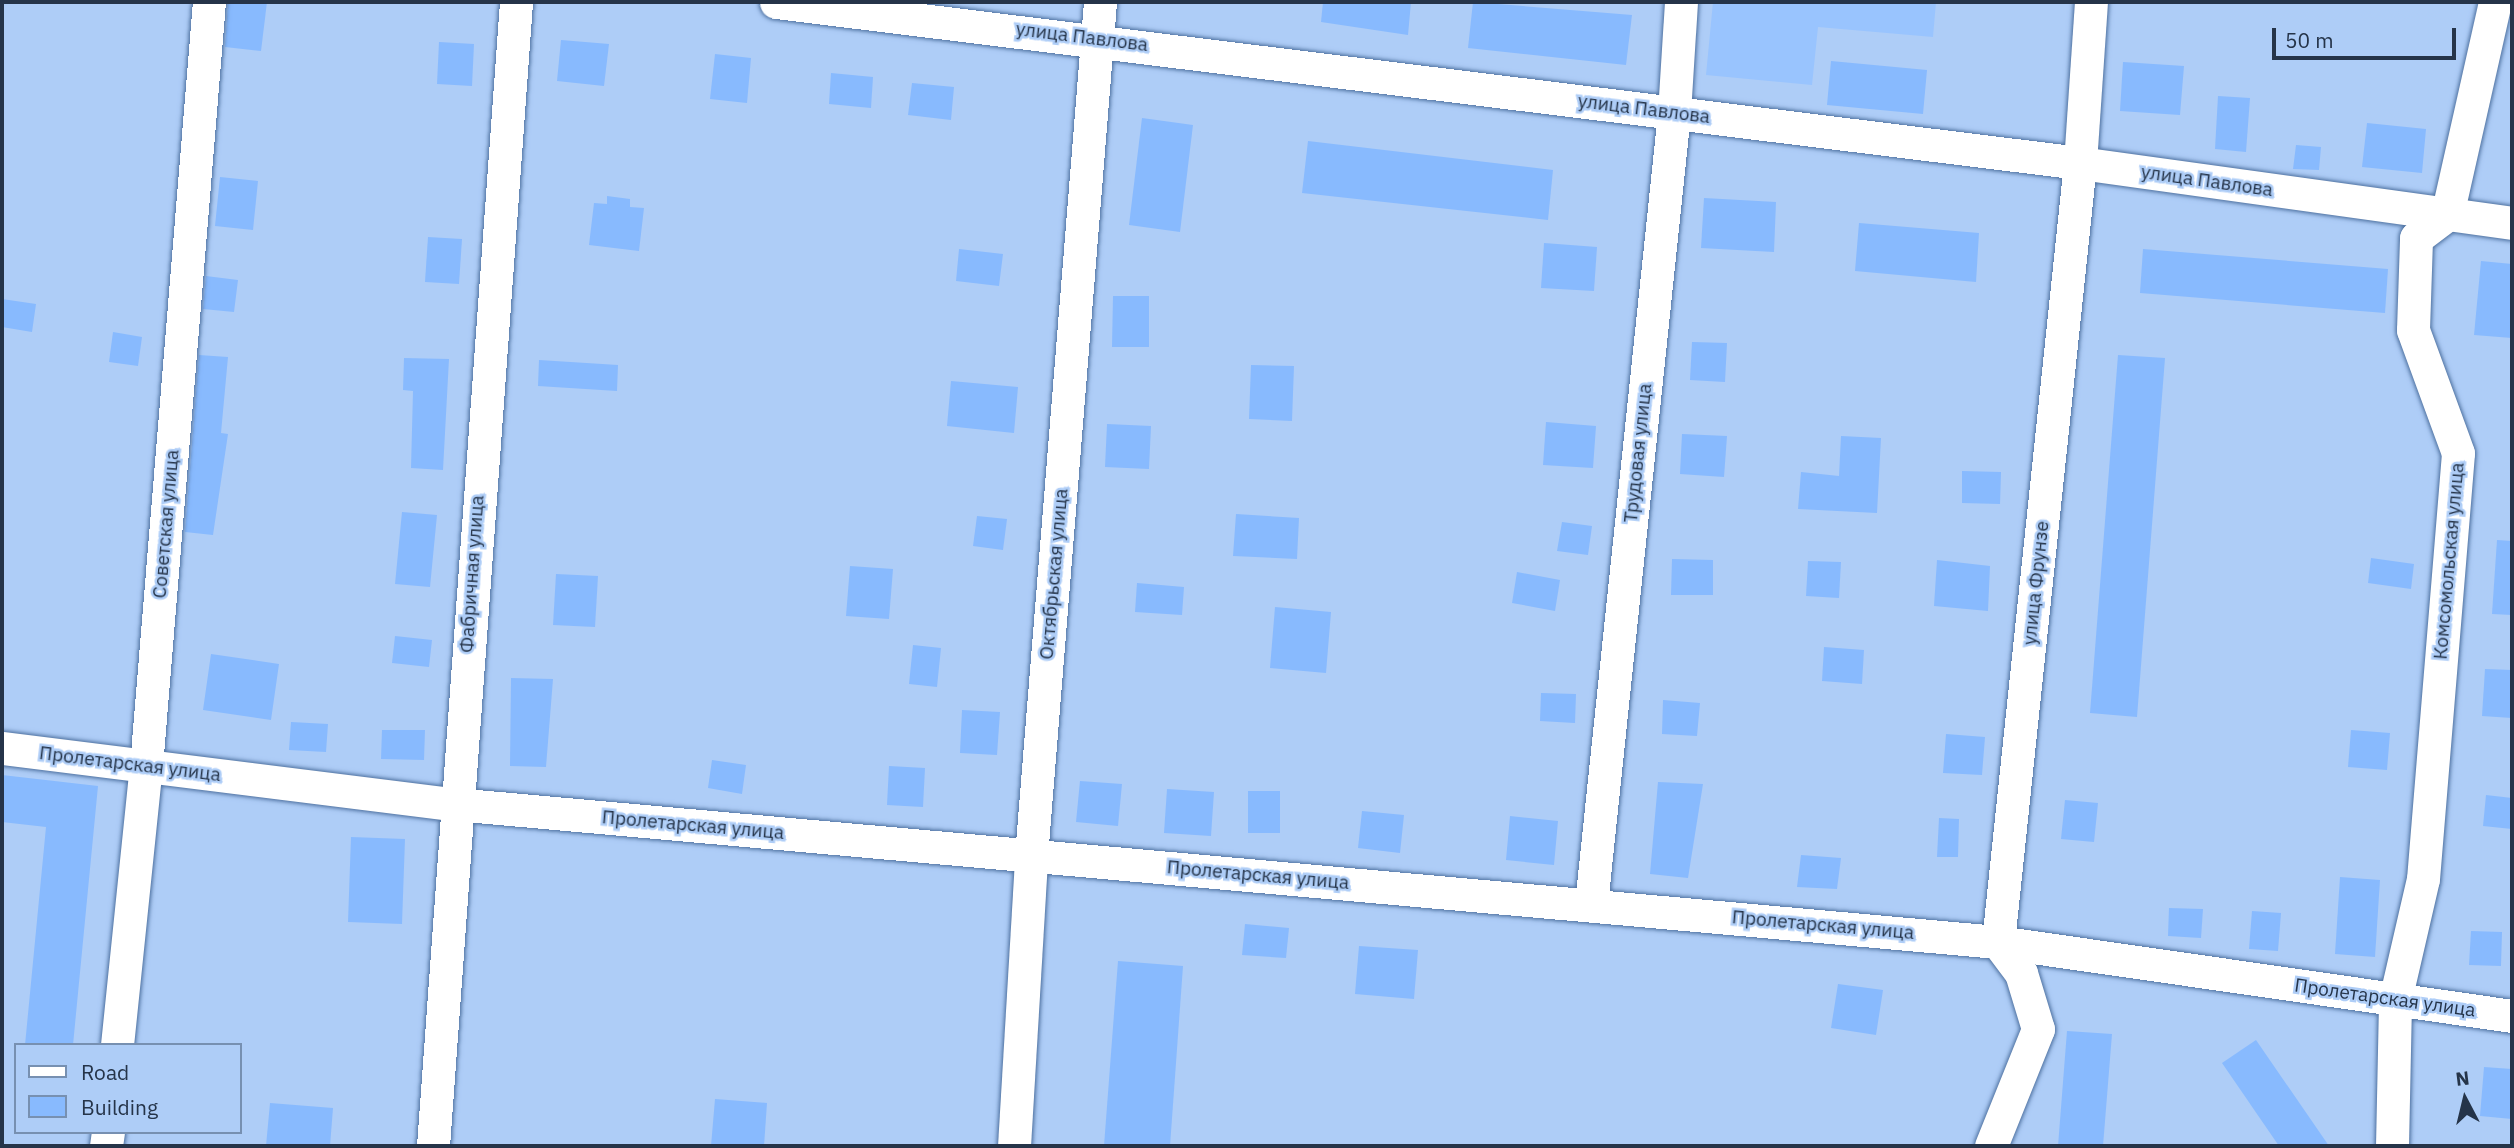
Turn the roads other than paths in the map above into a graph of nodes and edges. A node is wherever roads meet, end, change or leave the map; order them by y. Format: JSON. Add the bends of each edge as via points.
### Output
{"nodes":[{"id":1,"x":209,"y":2,"type":"edge"},
{"id":2,"x":516,"y":2,"type":"edge"},
{"id":3,"x":776,"y":2,"type":"edge"},
{"id":4,"x":1100,"y":2,"type":"edge"},
{"id":5,"x":1681,"y":2,"type":"edge"},
{"id":6,"x":2091,"y":2,"type":"edge"},
{"id":7,"x":2495,"y":2,"type":"edge"},
{"id":8,"x":1098,"y":38,"type":"junction"},
{"id":9,"x":1674,"y":113,"type":"junction"},
{"id":10,"x":2080,"y":163,"type":"junction"},
{"id":11,"x":2447,"y":215,"type":"junction"},
{"id":12,"x":2512,"y":223,"type":"edge"},
{"id":13,"x":2,"y":748,"type":"edge"},
{"id":14,"x":146,"y":766,"type":"junction"},
{"id":15,"x":454,"y":804,"type":"junction"},
{"id":16,"x":1031,"y":856,"type":"junction"},
{"id":17,"x":1591,"y":904,"type":"junction"},
{"id":18,"x":1998,"y":942,"type":"junction"},
{"id":19,"x":2395,"y":1000,"type":"junction"},
{"id":20,"x":2512,"y":1016,"type":"edge"},
{"id":21,"x":117,"y":1043,"type":"edge"},
{"id":22,"x":433,"y":1146,"type":"edge"},
{"id":23,"x":1014,"y":1146,"type":"edge"},
{"id":24,"x":1991,"y":1146,"type":"edge"},
{"id":25,"x":2392,"y":1146,"type":"edge"}],
"edges":[{"from":1,"to":14,"type":"street","name":"Советская улица"},
{"from":2,"to":15,"type":"street","name":"Фабричная улица"},
{"from":3,"to":8,"type":"street","name":"улица Павлова"},
{"from":4,"to":8,"type":"street","name":"Октябрьская улица"},
{"from":5,"to":9,"type":"street","name":"Трудовая улица"},
{"from":6,"to":10,"type":"street","name":"улица Фрунзе"},
{"from":7,"to":11,"type":"street"},
{"from":8,"to":9,"type":"street","name":"улица Павлова"},
{"from":8,"to":16,"type":"street","name":"Октябрьская улица"},
{"from":9,"to":10,"type":"street","name":"улица Павлова"},
{"from":9,"to":17,"type":"street","name":"Трудовая улица"},
{"from":10,"to":11,"type":"street","name":"улица Павлова"},
{"from":10,"to":18,"type":"street","name":"улица Фрунзе"},
{"from":11,"to":12,"type":"street","name":"улица Павлова"},
{"from":11,"to":19,"type":"street","name":"Комсомольская улица","via":[[2416,238],[2413,330],[2458,453],[2423,879]]},
{"from":13,"to":14,"type":"street","name":"Пролетарская улица"},
{"from":14,"to":15,"type":"street","name":"Пролетарская улица"},
{"from":14,"to":21,"type":"street","name":"Советская улица"},
{"from":15,"to":16,"type":"street","name":"Пролетарская улица"},
{"from":15,"to":22,"type":"street","name":"Фабричная улица"},
{"from":16,"to":17,"type":"street","name":"Пролетарская улица"},
{"from":16,"to":23,"type":"street","name":"Октябрьская улица"},
{"from":17,"to":18,"type":"street","name":"Пролетарская улица"},
{"from":18,"to":19,"type":"street","name":"Пролетарская улица"},
{"from":18,"to":24,"type":"street","via":[[2021,973],[2038,1029]]},
{"from":19,"to":20,"type":"street","name":"Пролетарская улица"},
{"from":19,"to":25,"type":"street","name":"Комсомольская улица"}]}
